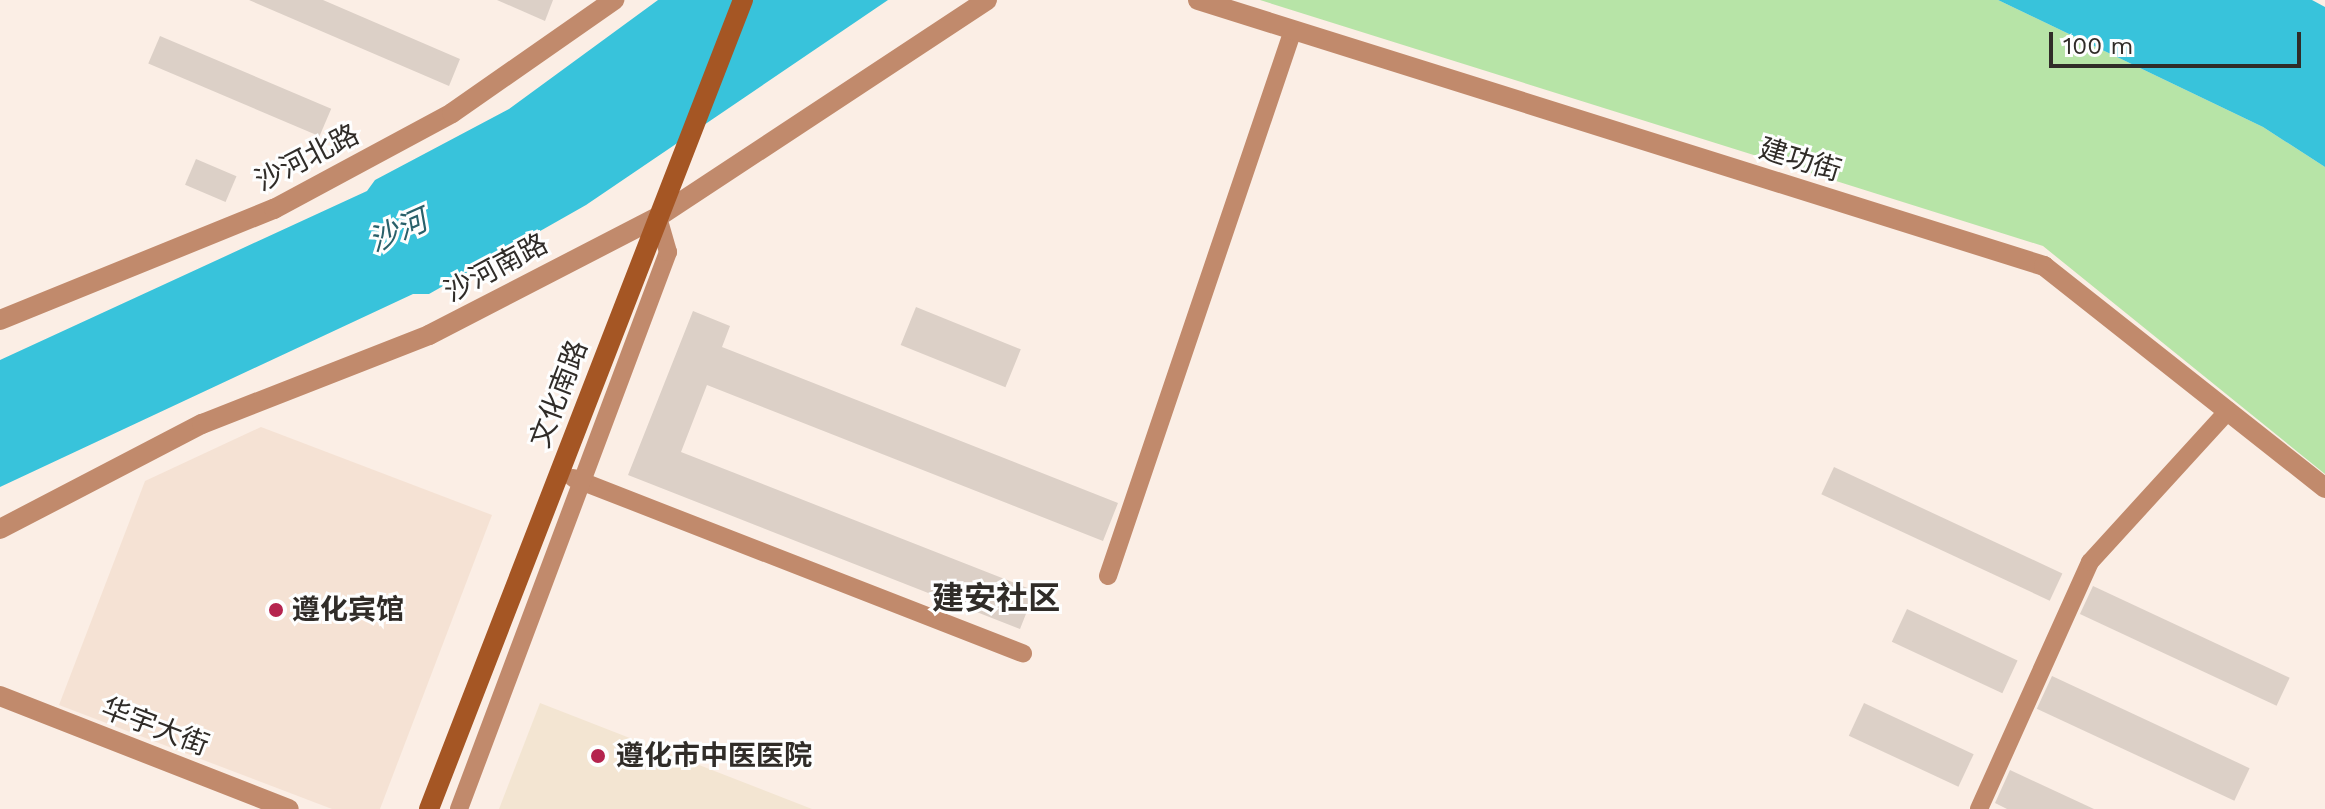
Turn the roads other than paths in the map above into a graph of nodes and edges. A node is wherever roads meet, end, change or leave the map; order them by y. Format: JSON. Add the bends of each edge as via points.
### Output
{"nodes":[{"id":1,"x":614,"y":0,"type":"edge"},
{"id":2,"x":743,"y":0,"type":"edge"},
{"id":3,"x":987,"y":0,"type":"edge"},
{"id":4,"x":1198,"y":0,"type":"edge"},
{"id":5,"x":1293,"y":30,"type":"junction"},
{"id":6,"x":658,"y":217,"type":"junction"},
{"id":7,"x":0,"y":320,"type":"edge"},
{"id":8,"x":2228,"y":411,"type":"junction"},
{"id":9,"x":559,"y":472,"type":"junction"},
{"id":10,"x":2325,"y":488,"type":"edge"},
{"id":11,"x":0,"y":529,"type":"edge"},
{"id":12,"x":1108,"y":576,"type":"dead end"},
{"id":13,"x":1023,"y":653,"type":"dead end"},
{"id":14,"x":0,"y":696,"type":"edge"},
{"id":15,"x":289,"y":809,"type":"edge"},
{"id":16,"x":429,"y":809,"type":"edge"},
{"id":17,"x":459,"y":809,"type":"edge"},
{"id":18,"x":1979,"y":809,"type":"edge"}],
"edges":[{"from":1,"to":7,"type":"street","name":"沙河北路","via":[[452,113],[274,209]]},
{"from":2,"to":6,"type":"main road","name":"文化南路"},
{"from":3,"to":6,"type":"street","name":"沙河南路"},
{"from":4,"to":5,"type":"street","name":"建功街"},
{"from":5,"to":8,"type":"street","name":"建功街","via":[[2044,266]]},
{"from":5,"to":12,"type":"street"},
{"from":6,"to":9,"type":"main road","name":"文化南路"},
{"from":6,"to":11,"type":"street","name":"沙河南路","via":[[429,335],[202,424]]},
{"from":6,"to":17,"type":"street","via":[[668,252]]},
{"from":8,"to":10,"type":"street","name":"建功街"},
{"from":8,"to":18,"type":"street","via":[[2090,562]]},
{"from":9,"to":13,"type":"street"},
{"from":9,"to":16,"type":"main road","name":"文化南路"},
{"from":14,"to":15,"type":"street","name":"华宇大街"}]}
